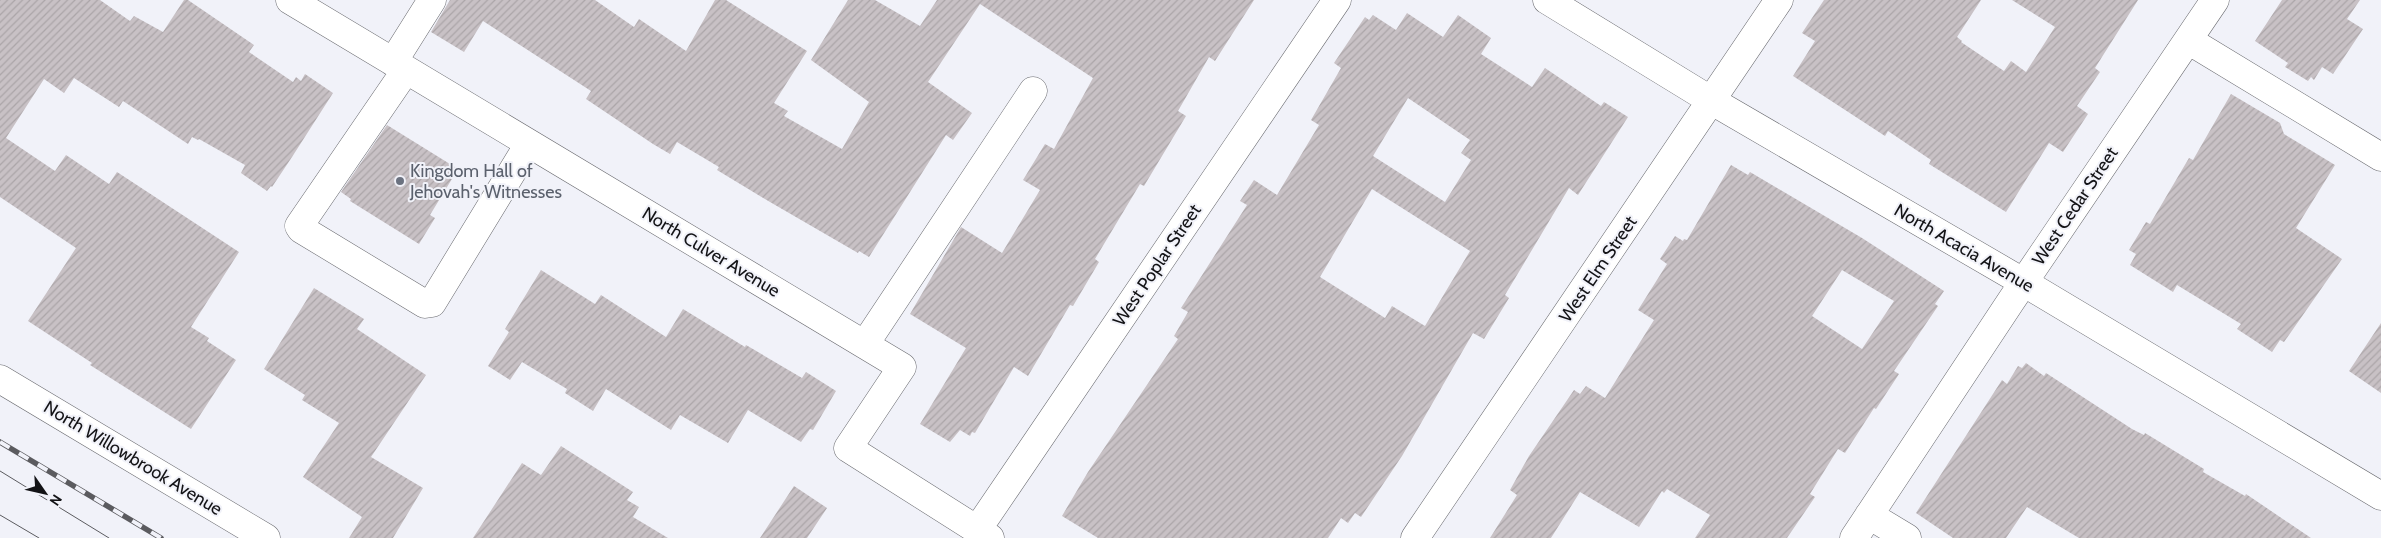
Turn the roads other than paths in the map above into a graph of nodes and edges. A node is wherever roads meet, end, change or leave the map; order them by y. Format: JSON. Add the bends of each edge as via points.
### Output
{"nodes":[{"id":1,"x":290,"y":0,"type":"edge"},
{"id":2,"x":432,"y":0,"type":"edge"},
{"id":3,"x":1337,"y":0,"type":"edge"},
{"id":4,"x":1548,"y":0,"type":"edge"},
{"id":5,"x":1779,"y":0,"type":"edge"},
{"id":6,"x":2216,"y":0,"type":"edge"},
{"id":7,"x":2188,"y":40,"type":"junction"},
{"id":8,"x":399,"y":66,"type":"junction"},
{"id":9,"x":1033,"y":91,"type":"dead end"},
{"id":10,"x":1712,"y":101,"type":"junction"},
{"id":11,"x":529,"y":144,"type":"junction"},
{"id":12,"x":2381,"y":157,"type":"edge"},
{"id":13,"x":2023,"y":282,"type":"junction"},
{"id":14,"x":865,"y":344,"type":"junction"},
{"id":15,"x":0,"y":379,"type":"edge"},
{"id":16,"x":2381,"y":496,"type":"edge"},
{"id":17,"x":1869,"y":515,"type":"junction"},
{"id":18,"x":984,"y":534,"type":"edge"},
{"id":19,"x":266,"y":538,"type":"edge"},
{"id":20,"x":1415,"y":538,"type":"edge"},
{"id":21,"x":1854,"y":538,"type":"edge"},
{"id":22,"x":1907,"y":538,"type":"edge"}],
"edges":[{"from":1,"to":8,"type":"street","name":"North Culver Avenue"},
{"from":2,"to":8,"type":"street"},
{"from":3,"to":18,"type":"street","name":"West Poplar Street"},
{"from":4,"to":10,"type":"street","name":"North Acacia Avenue"},
{"from":5,"to":10,"type":"street","name":"West Elm Street"},
{"from":6,"to":7,"type":"street","name":"West Cedar Street"},
{"from":7,"to":12,"type":"street"},
{"from":7,"to":13,"type":"street","name":"West Cedar Street"},
{"from":8,"to":11,"type":"street","name":"North Culver Avenue"},
{"from":8,"to":11,"type":"street","via":[[299,226],[424,304],[432,303]]},
{"from":9,"to":14,"type":"street"},
{"from":10,"to":13,"type":"street","name":"North Acacia Avenue"},
{"from":10,"to":20,"type":"street","name":"West Elm Street"},
{"from":11,"to":14,"type":"street","name":"North Culver Avenue"},
{"from":13,"to":16,"type":"street","name":"North Acacia Avenue"},
{"from":13,"to":17,"type":"street","name":"West Cedar Street"},
{"from":14,"to":18,"type":"street","name":"North Culver Avenue","via":[[902,367],[848,448]]},
{"from":15,"to":19,"type":"street","name":"North Willowbrook Avenue"},
{"from":17,"to":21,"type":"street","name":"West Cedar Street"},
{"from":17,"to":22,"type":"street"}]}
